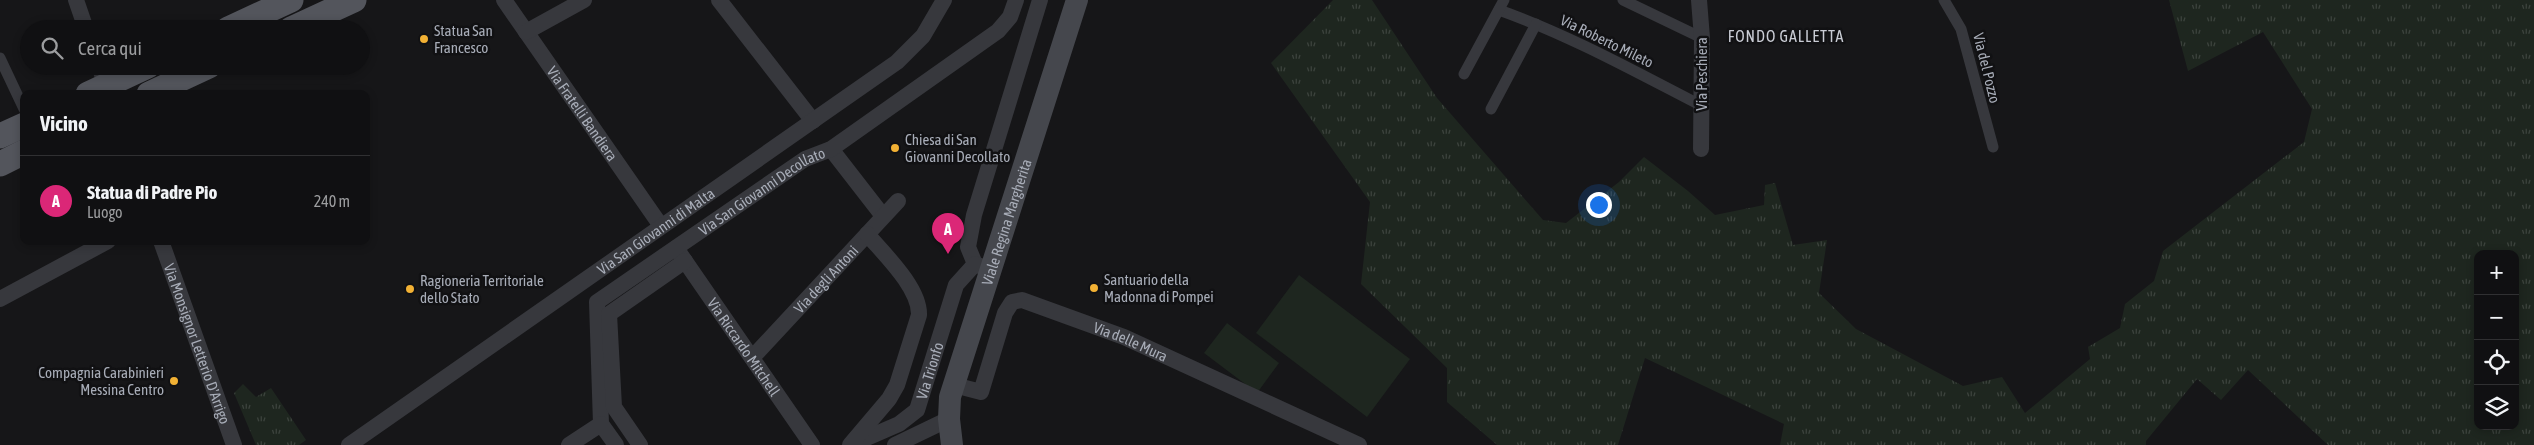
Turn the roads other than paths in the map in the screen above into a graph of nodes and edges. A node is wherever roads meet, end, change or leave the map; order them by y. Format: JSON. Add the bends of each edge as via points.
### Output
{"nodes":[{"id":1,"x":76,"y":0,"type":"edge"},
{"id":2,"x":291,"y":0,"type":"edge"},
{"id":3,"x":354,"y":0,"type":"edge"},
{"id":4,"x":504,"y":0,"type":"edge"},
{"id":5,"x":584,"y":0,"type":"edge"},
{"id":6,"x":719,"y":0,"type":"edge"},
{"id":7,"x":944,"y":0,"type":"edge"},
{"id":8,"x":1016,"y":0,"type":"edge"},
{"id":9,"x":1040,"y":0,"type":"edge"},
{"id":10,"x":1077,"y":0,"type":"edge"},
{"id":11,"x":1623,"y":0,"type":"edge"},
{"id":12,"x":1699,"y":0,"type":"edge"},
{"id":13,"x":1944,"y":0,"type":"edge"},
{"id":14,"x":1502,"y":5,"type":"edge"},
{"id":15,"x":83,"y":20,"type":"edge"},
{"id":16,"x":248,"y":20,"type":"edge"},
{"id":17,"x":311,"y":20,"type":"edge"},
{"id":18,"x":1536,"y":24,"type":"junction"},
{"id":19,"x":526,"y":32,"type":"junction"},
{"id":20,"x":1702,"y":38,"type":"junction"},
{"id":21,"x":0,"y":58,"type":"edge"},
{"id":22,"x":1464,"y":74,"type":"dead end"},
{"id":23,"x":125,"y":75,"type":"edge"},
{"id":24,"x":190,"y":75,"type":"edge"},
{"id":25,"x":100,"y":85,"type":"edge"},
{"id":26,"x":158,"y":90,"type":"edge"},
{"id":27,"x":20,"y":100,"type":"edge"},
{"id":28,"x":1700,"y":104,"type":"junction"},
{"id":29,"x":1491,"y":109,"type":"dead end"},
{"id":30,"x":813,"y":122,"type":"junction"},
{"id":31,"x":20,"y":127,"type":"edge"},
{"id":32,"x":0,"y":136,"type":"edge"},
{"id":33,"x":1992,"y":147,"type":"dead end"},
{"id":34,"x":1701,"y":148,"type":"dead end"},
{"id":35,"x":831,"y":149,"type":"junction"},
{"id":36,"x":20,"y":154,"type":"edge"},
{"id":37,"x":0,"y":164,"type":"edge"},
{"id":38,"x":898,"y":201,"type":"dead end"},
{"id":39,"x":883,"y":216,"type":"junction"},
{"id":40,"x":660,"y":226,"type":"junction"},
{"id":41,"x":867,"y":234,"type":"junction"},
{"id":42,"x":100,"y":245,"type":"edge"},
{"id":43,"x":162,"y":245,"type":"edge"},
{"id":44,"x":681,"y":255,"type":"junction"},
{"id":45,"x":982,"y":267,"type":"junction"},
{"id":46,"x":0,"y":298,"type":"edge"},
{"id":47,"x":752,"y":358,"type":"junction"},
{"id":48,"x":954,"y":385,"type":"junction"},
{"id":49,"x":949,"y":420,"type":"junction"},
{"id":50,"x":601,"y":424,"type":"junction"},
{"id":51,"x":352,"y":444,"type":"edge"},
{"id":52,"x":234,"y":445,"type":"edge"},
{"id":53,"x":569,"y":445,"type":"edge"},
{"id":54,"x":616,"y":445,"type":"edge"},
{"id":55,"x":640,"y":445,"type":"edge"},
{"id":56,"x":812,"y":445,"type":"edge"},
{"id":57,"x":850,"y":445,"type":"edge"},
{"id":58,"x":895,"y":445,"type":"edge"},
{"id":59,"x":952,"y":445,"type":"edge"},
{"id":60,"x":1359,"y":445,"type":"edge"}],
"edges":[{"from":1,"to":15,"type":"street"},
{"from":2,"to":16,"type":"main road"},
{"from":3,"to":17,"type":"main road"},
{"from":4,"to":19,"type":"street","name":"Via Fratelli Bandiera"},
{"from":5,"to":19,"type":"street"},
{"from":6,"to":30,"type":"street"},
{"from":7,"to":30,"type":"street","name":"Via San Giovanni di Malta","via":[[914,47]]},
{"from":8,"to":35,"type":"street","name":"Via San Giovanni Decollato","via":[[1010,17],[998,31]]},
{"from":9,"to":45,"type":"street","via":[[974,215],[968,247]]},
{"from":10,"to":45,"type":"main road","name":"Viale Regina Margherita"},
{"from":11,"to":20,"type":"street"},
{"from":12,"to":20,"type":"street","name":"Via Peschiera"},
{"from":13,"to":33,"type":"street","name":"Via del Pozzo","via":[[1961,29]]},
{"from":14,"to":18,"type":"street","name":"Via Roberto Mileto"},
{"from":14,"to":22,"type":"street"},
{"from":18,"to":28,"type":"street","name":"Via Roberto Mileto"},
{"from":18,"to":29,"type":"street"},
{"from":19,"to":40,"type":"street","name":"Via Fratelli Bandiera"},
{"from":20,"to":28,"type":"street","name":"Via Peschiera"},
{"from":21,"to":27,"type":"street"},
{"from":23,"to":25,"type":"main road"},
{"from":24,"to":26,"type":"main road"},
{"from":28,"to":34,"type":"street","name":"Via Peschiera"},
{"from":30,"to":40,"type":"street","name":"Via San Giovanni di Malta"},
{"from":31,"to":32,"type":"main road"},
{"from":35,"to":39,"type":"street"},
{"from":35,"to":44,"type":"street","name":"Via San Giovanni Decollato","via":[[805,159]]},
{"from":36,"to":37,"type":"main road"},
{"from":38,"to":39,"type":"street","name":"Via degli Antoni"},
{"from":39,"to":41,"type":"street","name":"Via degli Antoni"},
{"from":40,"to":51,"type":"street","name":"Via San Giovanni di Malta"},
{"from":41,"to":47,"type":"street","name":"Via degli Antoni"},
{"from":41,"to":57,"type":"street","via":[[913,291],[920,307],[897,385]]},
{"from":42,"to":46,"type":"street"},
{"from":43,"to":52,"type":"street","name":"Via Monsignor Letterio D'Arrigo"},
{"from":44,"to":47,"type":"street","name":"Via Riccardo Mitchell"},
{"from":44,"to":50,"type":"street","name":"Via San Giovanni Decollato","via":[[597,302]]},
{"from":44,"to":55,"type":"street","via":[[609,314],[614,407]]},
{"from":45,"to":48,"type":"main road","name":"Viale Regina Margherita"},
{"from":45,"to":57,"type":"street","name":"Via Trionfo","via":[[956,285],[917,410],[899,424]]},
{"from":47,"to":56,"type":"street","name":"Via Riccardo Mitchell"},
{"from":48,"to":49,"type":"main road","name":"Viale Regina Margherita"},
{"from":48,"to":60,"type":"street","name":"Via delle Mura","via":[[981,392],[1005,313],[1012,302],[1022,300],[1124,337]]},
{"from":49,"to":58,"type":"street"},
{"from":49,"to":59,"type":"main road","name":"Viale Regina Margherita"},
{"from":50,"to":53,"type":"street"},
{"from":50,"to":54,"type":"street"}]}
